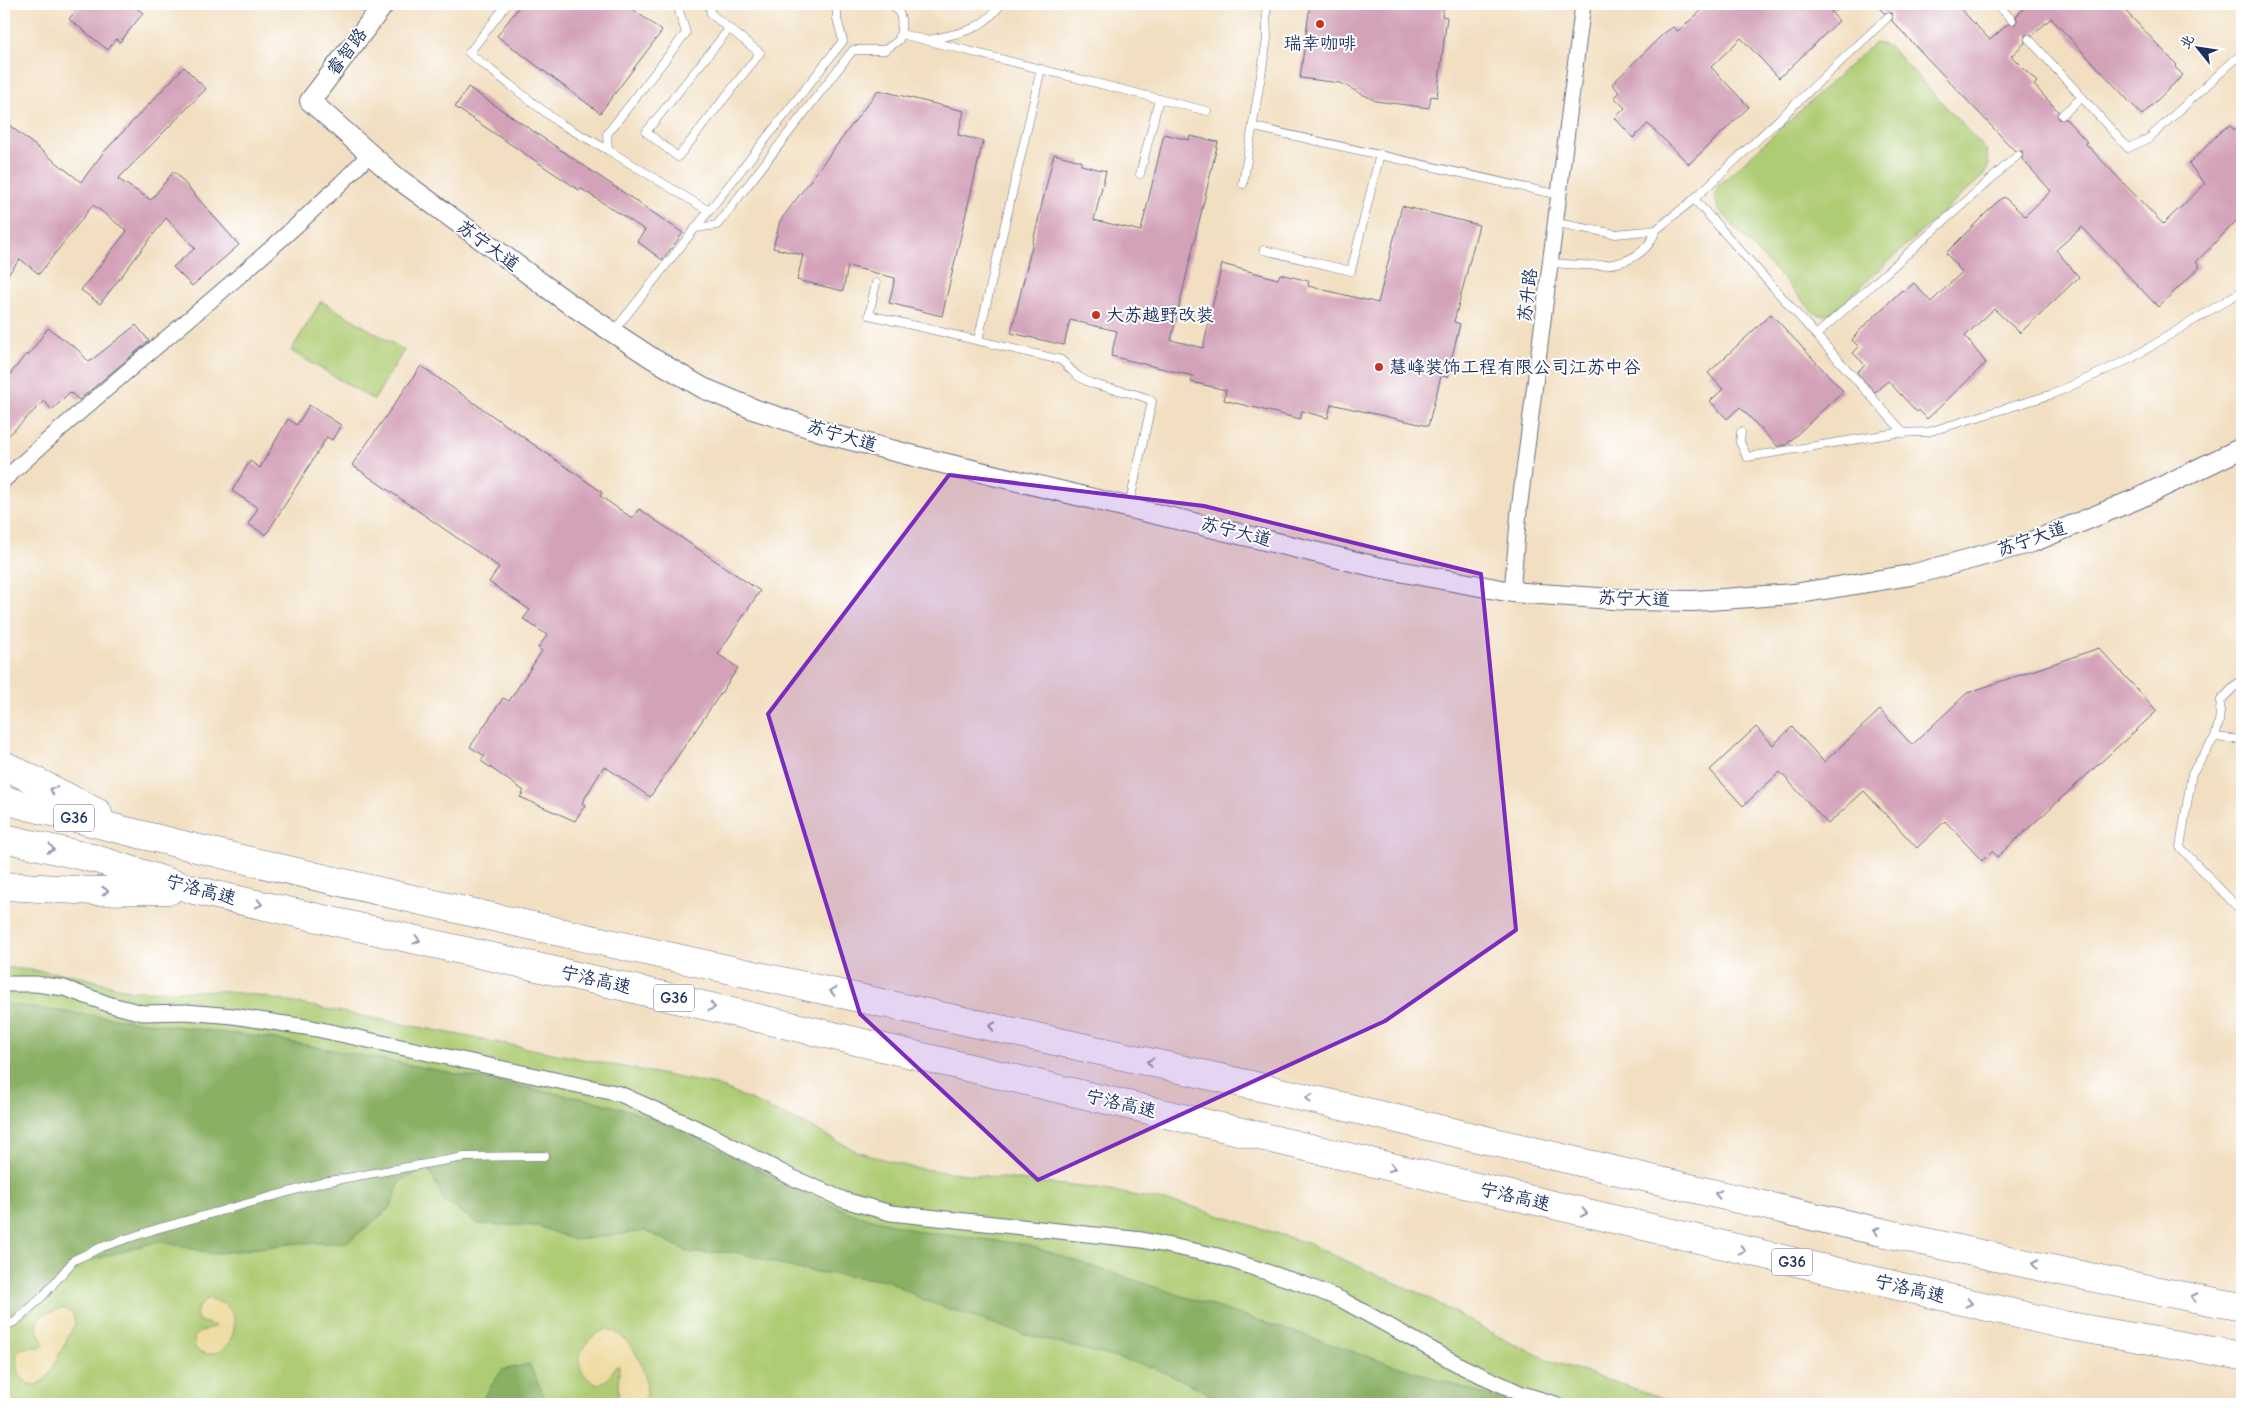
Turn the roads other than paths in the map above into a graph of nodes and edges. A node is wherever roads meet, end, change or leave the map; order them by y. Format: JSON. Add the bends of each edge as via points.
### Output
{"nodes":[{"id":1,"x":384,"y":4,"type":"edge"},
{"id":2,"x":507,"y":4,"type":"edge"},
{"id":3,"x":677,"y":4,"type":"edge"},
{"id":4,"x":709,"y":4,"type":"edge"},
{"id":5,"x":837,"y":4,"type":"edge"},
{"id":6,"x":891,"y":4,"type":"edge"},
{"id":7,"x":1001,"y":4,"type":"edge"},
{"id":8,"x":1266,"y":4,"type":"edge"},
{"id":9,"x":1583,"y":4,"type":"edge"},
{"id":10,"x":1997,"y":4,"type":"edge"},
{"id":11,"x":1888,"y":17,"type":"dead end"},
{"id":12,"x":2012,"y":20,"type":"dead end"},
{"id":13,"x":729,"y":29,"type":"junction"},
{"id":14,"x":901,"y":34,"type":"junction"},
{"id":15,"x":2029,"y":39,"type":"dead end"},
{"id":16,"x":926,"y":40,"type":"junction"},
{"id":17,"x":2242,"y":53,"type":"edge"},
{"id":18,"x":1041,"y":70,"type":"junction"},
{"id":19,"x":2081,"y":98,"type":"junction"},
{"id":20,"x":1159,"y":99,"type":"junction"},
{"id":21,"x":310,"y":101,"type":"joint"},
{"id":22,"x":1207,"y":111,"type":"dead end"},
{"id":23,"x":2062,"y":115,"type":"dead end"},
{"id":24,"x":1254,"y":126,"type":"junction"},
{"id":25,"x":608,"y":150,"type":"junction"},
{"id":26,"x":370,"y":154,"type":"junction"},
{"id":27,"x":1380,"y":154,"type":"junction"},
{"id":28,"x":2018,"y":155,"type":"dead end"},
{"id":29,"x":1140,"y":174,"type":"dead end"},
{"id":30,"x":1244,"y":184,"type":"dead end"},
{"id":31,"x":1559,"y":195,"type":"junction"},
{"id":32,"x":1694,"y":199,"type":"junction"},
{"id":33,"x":709,"y":211,"type":"junction"},
{"id":34,"x":1556,"y":223,"type":"junction"},
{"id":35,"x":696,"y":228,"type":"junction"},
{"id":36,"x":1656,"y":230,"type":"junction"},
{"id":37,"x":1264,"y":250,"type":"dead end"},
{"id":38,"x":1551,"y":263,"type":"junction"},
{"id":39,"x":876,"y":283,"type":"dead end"},
{"id":40,"x":2242,"y":291,"type":"edge"},
{"id":41,"x":613,"y":333,"type":"junction"},
{"id":42,"x":1816,"y":335,"type":"junction"},
{"id":43,"x":978,"y":340,"type":"junction"},
{"id":44,"x":1741,"y":432,"type":"dead end"},
{"id":45,"x":1904,"y":433,"type":"junction"},
{"id":46,"x":2242,"y":448,"type":"edge"},
{"id":47,"x":4,"y":480,"type":"edge"},
{"id":48,"x":1129,"y":506,"type":"junction"},
{"id":49,"x":1512,"y":592,"type":"junction"},
{"id":50,"x":2242,"y":679,"type":"edge"},
{"id":51,"x":2215,"y":737,"type":"junction"},
{"id":52,"x":2242,"y":740,"type":"edge"},
{"id":53,"x":4,"y":765,"type":"edge"},
{"id":54,"x":4,"y":800,"type":"edge"},
{"id":55,"x":144,"y":836,"type":"junction"},
{"id":56,"x":4,"y":838,"type":"edge"},
{"id":57,"x":4,"y":886,"type":"edge"},
{"id":58,"x":194,"y":890,"type":"junction"},
{"id":59,"x":2242,"y":912,"type":"edge"},
{"id":60,"x":4,"y":984,"type":"edge"},
{"id":61,"x":545,"y":1156,"type":"dead end"},
{"id":62,"x":2242,"y":1306,"type":"edge"},
{"id":63,"x":2064,"y":1325,"type":"junction"},
{"id":64,"x":4,"y":1328,"type":"edge"},
{"id":65,"x":2242,"y":1356,"type":"edge"},
{"id":66,"x":2242,"y":1370,"type":"edge"},
{"id":67,"x":1555,"y":1404,"type":"edge"}],
"edges":[{"from":1,"to":21,"type":"street","name":"睿智路"},
{"from":2,"to":25,"type":"lane","via":[[470,53],[559,123]]},
{"from":3,"to":25,"type":"lane","via":[[686,33],[606,134]]},
{"from":4,"to":13,"type":"lane","via":[[711,14]]},
{"from":5,"to":33,"type":"lane","via":[[842,41]]},
{"from":6,"to":14,"type":"lane","via":[[897,8],[903,21]]},
{"from":7,"to":16,"type":"lane","via":[[991,18],[974,29]]},
{"from":8,"to":24,"type":"lane","via":[[1267,39]]},
{"from":9,"to":31,"type":"street","name":"苏升路"},
{"from":10,"to":12,"type":"lane"},
{"from":11,"to":32,"type":"lane"},
{"from":13,"to":13,"type":"lane","via":[[760,53],[678,157],[646,132]]},
{"from":14,"to":16,"type":"lane"},
{"from":14,"to":35,"type":"lane","via":[[899,40],[885,50],[853,50],[717,225]]},
{"from":15,"to":19,"type":"lane"},
{"from":16,"to":18,"type":"lane"},
{"from":17,"to":19,"type":"lane","via":[[2148,139],[2128,148]]},
{"from":18,"to":20,"type":"lane"},
{"from":18,"to":43,"type":"lane"},
{"from":19,"to":23,"type":"lane"},
{"from":20,"to":22,"type":"lane"},
{"from":20,"to":29,"type":"lane"},
{"from":21,"to":26,"type":"street","name":"苏宁大道"},
{"from":24,"to":27,"type":"lane"},
{"from":24,"to":30,"type":"lane"},
{"from":25,"to":33,"type":"lane"},
{"from":26,"to":41,"type":"street","name":"苏宁大道","via":[[396,178],[480,240]]},
{"from":26,"to":47,"type":"street","via":[[320,204],[61,426]]},
{"from":27,"to":31,"type":"lane"},
{"from":27,"to":37,"type":"lane","via":[[1351,271]]},
{"from":28,"to":42,"type":"lane"},
{"from":31,"to":34,"type":"street","name":"苏升路"},
{"from":32,"to":36,"type":"lane"},
{"from":32,"to":42,"type":"lane"},
{"from":33,"to":35,"type":"lane"},
{"from":34,"to":36,"type":"lane","via":[[1616,234]]},
{"from":34,"to":38,"type":"street","name":"苏升路"},
{"from":35,"to":41,"type":"lane"},
{"from":36,"to":38,"type":"lane","via":[[1653,239],[1637,255],[1618,265]]},
{"from":38,"to":49,"type":"street","name":"苏升路","via":[[1519,510]]},
{"from":39,"to":43,"type":"lane","via":[[869,314]]},
{"from":40,"to":45,"type":"lane","via":[[2130,359],[2053,394],[1928,432]]},
{"from":41,"to":48,"type":"street","name":"苏宁大道","via":[[703,388],[765,413],[893,451]]},
{"from":42,"to":45,"type":"lane"},
{"from":43,"to":48,"type":"lane","via":[[1062,360],[1078,376],[1090,382],[1139,394],[1152,401]]},
{"from":44,"to":45,"type":"lane","via":[[1740,442],[1746,457]]},
{"from":46,"to":49,"type":"street","name":"苏宁大道","via":[[2139,498],[2032,542],[1911,576],[1794,594],[1694,601]]},
{"from":48,"to":49,"type":"street","name":"苏宁大道","via":[[1377,566]]},
{"from":50,"to":51,"type":"lane","via":[[2221,700]]},
{"from":51,"to":52,"type":"lane"},
{"from":51,"to":59,"type":"lane","via":[[2192,773],[2180,847]]},
{"from":55,"to":53,"type":"highway","one_way":true},
{"from":54,"to":55,"type":"highway","number":"G36"},
{"from":62,"to":55,"type":"highway","number":"G36","one_way":true,"via":[[1845,1224],[1318,1100],[487,916]]},
{"from":56,"to":58,"type":"highway","name":"宁洛高速","number":"G36","one_way":true,"via":[[96,859]]},
{"from":57,"to":58,"type":"highway","one_way":true,"via":[[94,891]]},
{"from":58,"to":63,"type":"highway","name":"宁洛高速","number":"G36","one_way":true,"via":[[627,987]]},
{"from":60,"to":67,"type":"street","via":[[64,988],[143,1013],[233,1016],[312,1028],[620,1094],[844,1200],[891,1213],[1142,1240],[1218,1256],[1304,1284],[1351,1305],[1462,1367],[1522,1394]]},
{"from":61,"to":64,"type":"lane","via":[[464,1157],[324,1182],[156,1229],[74,1260],[43,1296]]},
{"from":63,"to":65,"type":"highway","name":"宁洛高速","number":"G36"},
{"from":63,"to":66,"type":"highway"}]}
